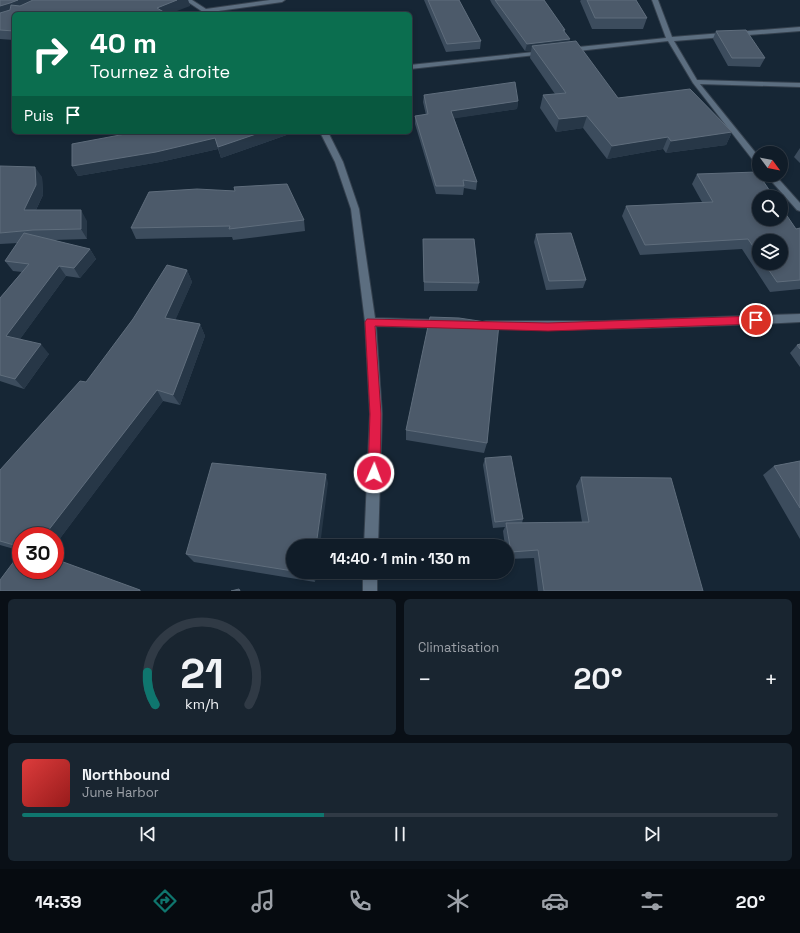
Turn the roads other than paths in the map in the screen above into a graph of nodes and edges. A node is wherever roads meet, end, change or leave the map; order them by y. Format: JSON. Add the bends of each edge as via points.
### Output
{"nodes":[{"id":1,"x":188,"y":0,"type":"edge"},
{"id":2,"x":282,"y":0,"type":"edge"},
{"id":3,"x":656,"y":0,"type":"edge"},
{"id":4,"x":206,"y":12,"type":"edge"},
{"id":5,"x":214,"y":12,"type":"edge"},
{"id":6,"x":800,"y":29,"type":"edge"},
{"id":7,"x":670,"y":39,"type":"junction"},
{"id":8,"x":561,"y":51,"type":"edge"},
{"id":9,"x":553,"y":52,"type":"edge"},
{"id":10,"x":412,"y":67,"type":"edge"},
{"id":11,"x":695,"y":82,"type":"junction"},
{"id":12,"x":800,"y":85,"type":"edge"},
{"id":13,"x":325,"y":134,"type":"edge"},
{"id":14,"x":752,"y":153,"type":"edge"},
{"id":15,"x":776,"y":182,"type":"edge"},
{"id":16,"x":800,"y":208,"type":"edge"},
{"id":17,"x":800,"y":318,"type":"edge"},
{"id":18,"x":370,"y":322,"type":"junction"},
{"id":19,"x":455,"y":324,"type":"edge"},
{"id":20,"x":478,"y":325,"type":"edge"},
{"id":21,"x":371,"y":539,"type":"edge"},
{"id":22,"x":370,"y":579,"type":"edge"},
{"id":23,"x":370,"y":591,"type":"edge"}],
"edges":[{"from":1,"to":4,"type":"street"},
{"from":2,"to":5,"type":"street"},
{"from":3,"to":7,"type":"street"},
{"from":6,"to":7,"type":"street"},
{"from":7,"to":8,"type":"street"},
{"from":7,"to":11,"type":"street"},
{"from":9,"to":10,"type":"street"},
{"from":11,"to":12,"type":"street"},
{"from":11,"to":14,"type":"street"},
{"from":13,"to":18,"type":"street","via":[[339,162],[355,209]]},
{"from":15,"to":16,"type":"street"},
{"from":17,"to":20,"type":"street","via":[[548,327]]},
{"from":18,"to":19,"type":"street"},
{"from":18,"to":21,"type":"street","via":[[376,414]]},
{"from":22,"to":23,"type":"street"}]}
